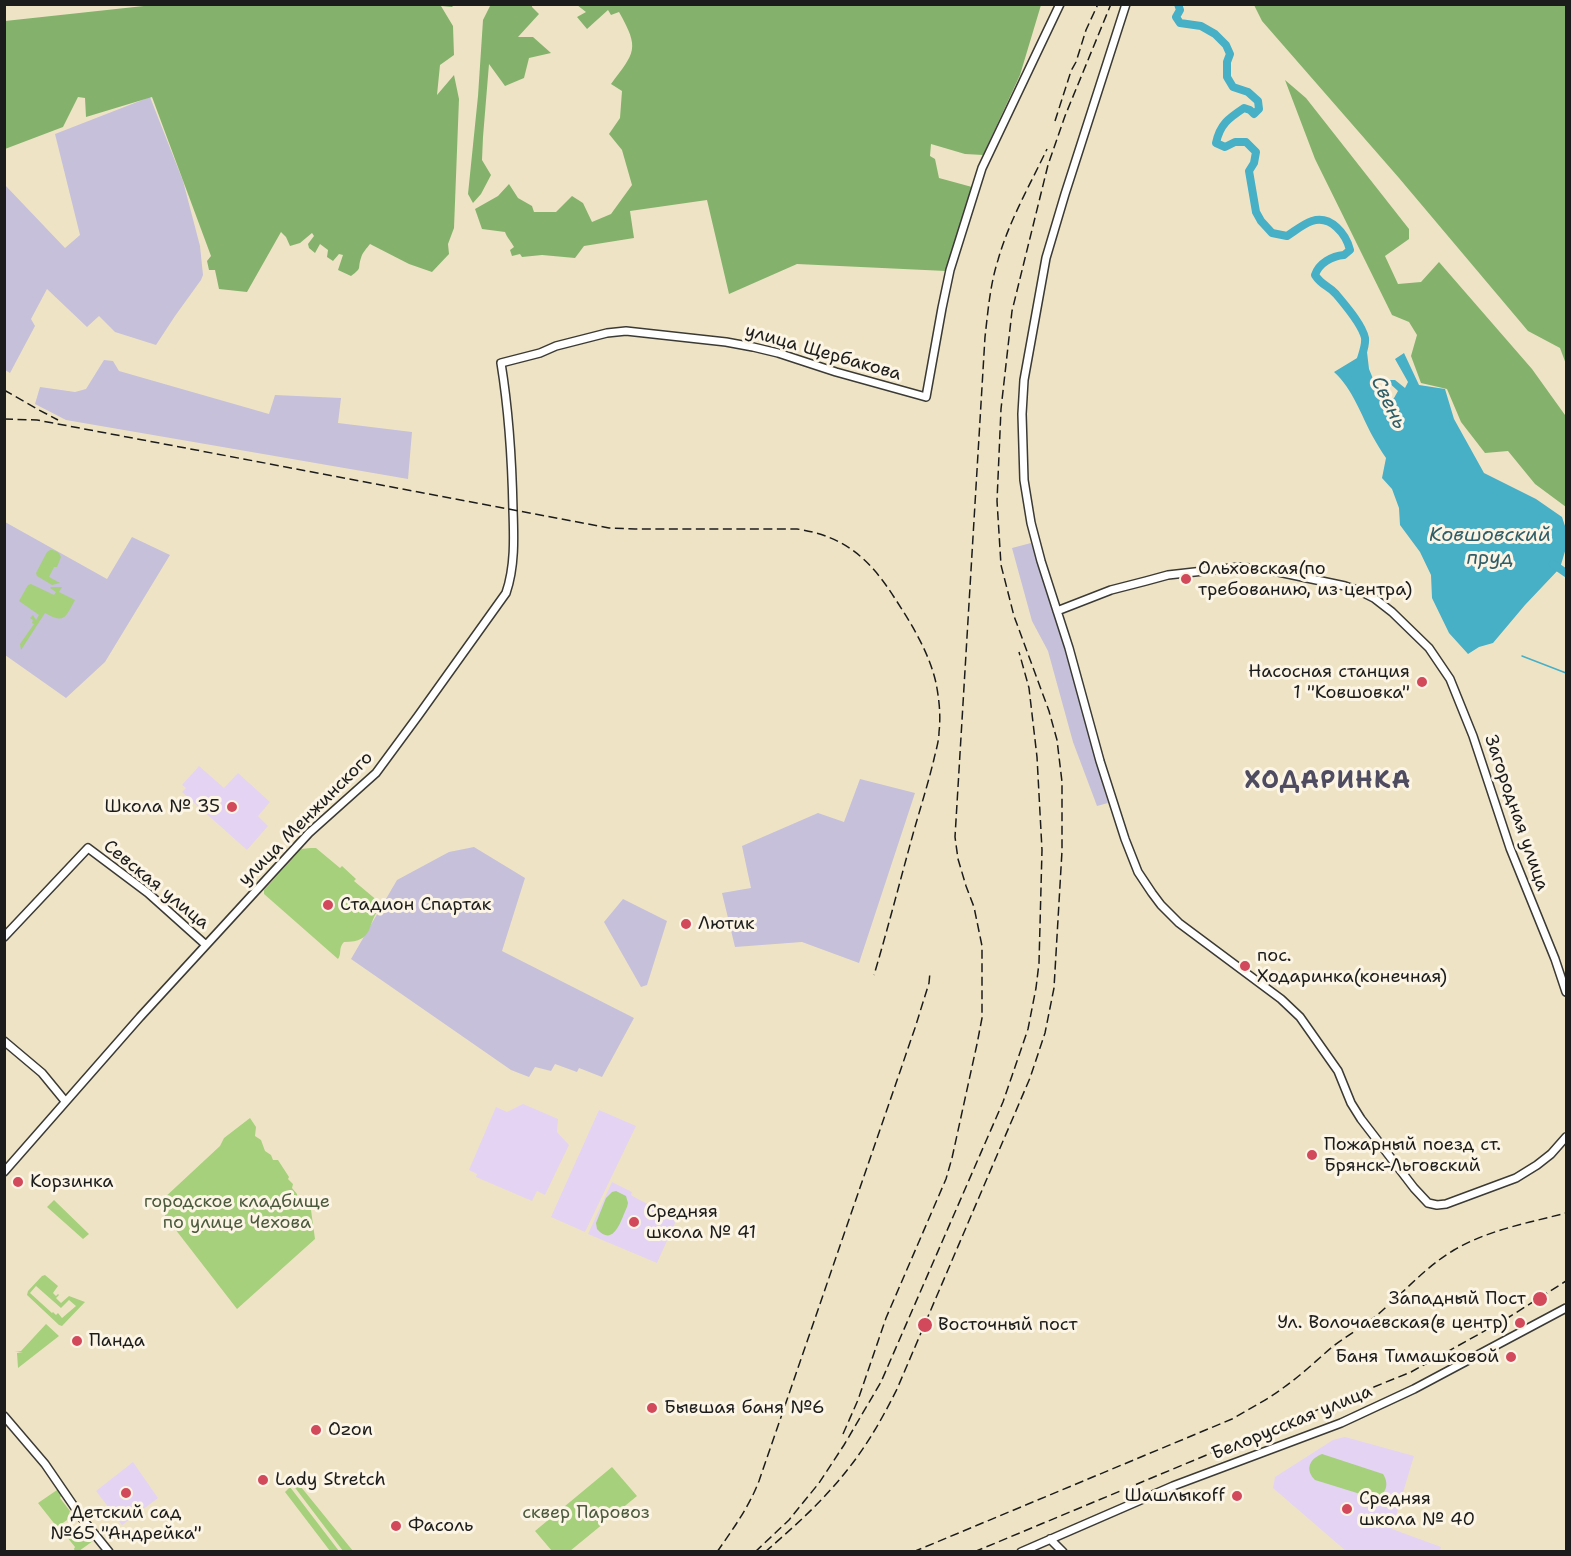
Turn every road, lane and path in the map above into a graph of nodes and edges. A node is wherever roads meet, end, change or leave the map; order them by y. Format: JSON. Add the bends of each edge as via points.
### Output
{"nodes":[{"id":1,"x":1060,"y":4,"type":"edge"},
{"id":2,"x":1126,"y":4,"type":"edge"},
{"id":3,"x":501,"y":363,"type":"joint"},
{"id":4,"x":1057,"y":611,"type":"junction"},
{"id":5,"x":4,"y":937,"type":"edge"},
{"id":6,"x":206,"y":945,"type":"junction"},
{"id":7,"x":1566,"y":992,"type":"edge"},
{"id":8,"x":4,"y":1041,"type":"edge"},
{"id":9,"x":65,"y":1101,"type":"junction"},
{"id":10,"x":1566,"y":1137,"type":"edge"},
{"id":11,"x":4,"y":1172,"type":"edge"},
{"id":12,"x":1566,"y":1308,"type":"edge"},
{"id":13,"x":4,"y":1416,"type":"edge"},
{"id":14,"x":1050,"y":1539,"type":"junction"},
{"id":15,"x":109,"y":1551,"type":"edge"},
{"id":16,"x":1021,"y":1551,"type":"edge"},
{"id":17,"x":1063,"y":1551,"type":"edge"}],
"edges":[{"from":1,"to":3,"type":"street","name":"улица Щербакова","via":[[982,168],[950,270],[926,397],[753,347],[626,331]]},
{"from":2,"to":4,"type":"street","via":[[1046,258],[1022,395],[1024,480],[1031,523]]},
{"from":3,"to":6,"type":"street","name":"улица Менжинского","via":[[510,423],[513,504],[512,561],[506,593],[376,773],[309,833]]},
{"from":4,"to":7,"type":"street","name":"Загородная улица","via":[[1112,590],[1168,575],[1233,567],[1269,570],[1345,586],[1374,598],[1430,648],[1450,679]]},
{"from":4,"to":10,"type":"street","via":[[1105,777],[1138,872],[1179,923],[1281,999],[1304,1021],[1338,1071],[1361,1119],[1428,1203],[1446,1204],[1516,1178],[1551,1154]]},
{"from":5,"to":6,"type":"street","name":"Севская улица","via":[[87,848],[148,893]]},
{"from":6,"to":9,"type":"street","name":"улица Менжинского"},
{"from":8,"to":9,"type":"street","via":[[42,1073]]},
{"from":9,"to":11,"type":"street","name":"улица Менжинского"},
{"from":12,"to":14,"type":"street","name":"Белорусская улица","via":[[1341,1423],[1173,1486]]},
{"from":13,"to":15,"type":"street"},
{"from":14,"to":16,"type":"street","name":"Белорусская улица"},
{"from":14,"to":17,"type":"street"}]}
